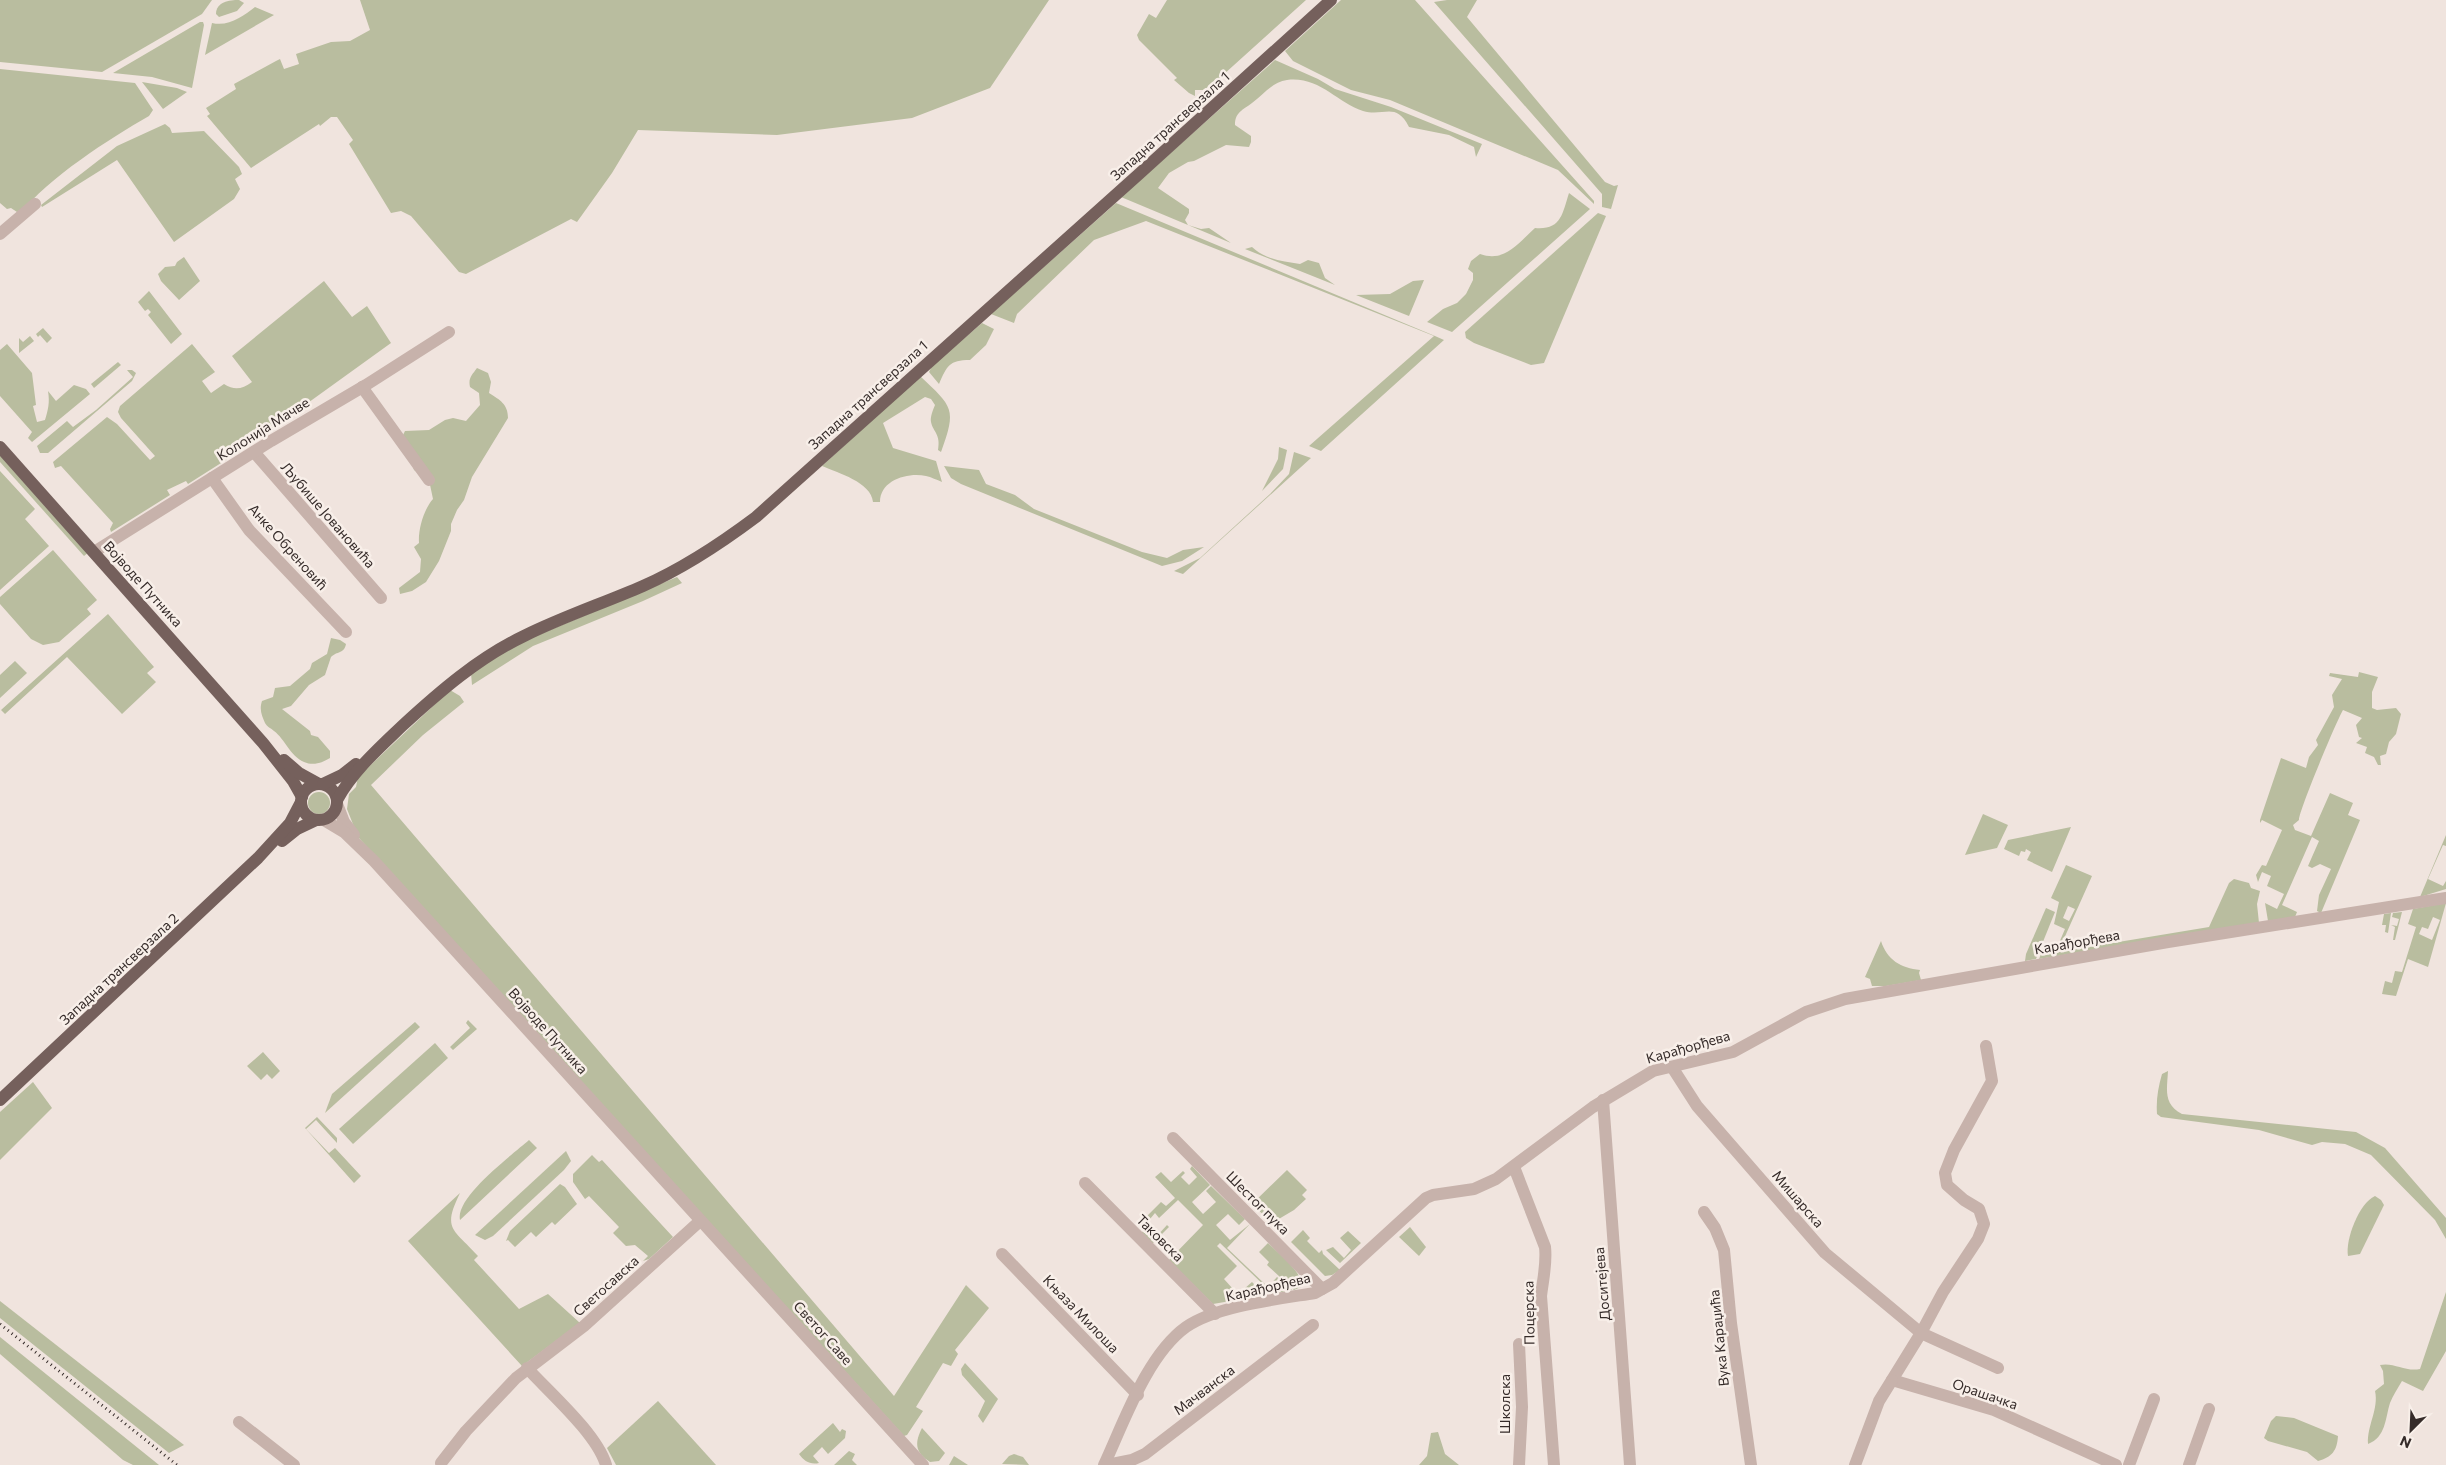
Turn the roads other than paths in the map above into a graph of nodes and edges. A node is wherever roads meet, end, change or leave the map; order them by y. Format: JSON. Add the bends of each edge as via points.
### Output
{"nodes":[{"id":1,"x":1331,"y":0,"type":"edge"},
{"id":2,"x":35,"y":204,"type":"dead end"},
{"id":3,"x":0,"y":234,"type":"edge"},
{"id":4,"x":449,"y":332,"type":"dead end"},
{"id":5,"x":362,"y":388,"type":"junction"},
{"id":6,"x":0,"y":447,"type":"edge"},
{"id":7,"x":254,"y":452,"type":"junction"},
{"id":8,"x":212,"y":478,"type":"junction"},
{"id":9,"x":429,"y":480,"type":"dead end"},
{"id":10,"x":94,"y":552,"type":"junction"},
{"id":11,"x":381,"y":598,"type":"dead end"},
{"id":12,"x":346,"y":632,"type":"dead end"},
{"id":13,"x":263,"y":742,"type":"junction"},
{"id":14,"x":380,"y":746,"type":"junction"},
{"id":15,"x":321,"y":784,"type":"junction"},
{"id":16,"x":302,"y":800,"type":"junction"},
{"id":17,"x":338,"y":802,"type":"junction"},
{"id":18,"x":320,"y":820,"type":"junction"},
{"id":19,"x":258,"y":858,"type":"junction"},
{"id":20,"x":374,"y":861,"type":"junction"},
{"id":21,"x":2446,"y":898,"type":"edge"},
{"id":22,"x":1986,"y":1046,"type":"dead end"},
{"id":23,"x":1672,"y":1067,"type":"junction"},
{"id":24,"x":0,"y":1100,"type":"edge"},
{"id":25,"x":1603,"y":1100,"type":"junction"},
{"id":26,"x":1173,"y":1138,"type":"dead end"},
{"id":27,"x":1514,"y":1166,"type":"junction"},
{"id":28,"x":1084,"y":1183,"type":"dead end"},
{"id":29,"x":1704,"y":1212,"type":"dead end"},
{"id":30,"x":700,"y":1220,"type":"junction"},
{"id":31,"x":1002,"y":1254,"type":"dead end"},
{"id":32,"x":1322,"y":1289,"type":"junction"},
{"id":33,"x":1215,"y":1314,"type":"junction"},
{"id":34,"x":1313,"y":1326,"type":"dead end"},
{"id":35,"x":1921,"y":1333,"type":"junction"},
{"id":36,"x":1519,"y":1344,"type":"dead end"},
{"id":37,"x":527,"y":1368,"type":"junction"},
{"id":38,"x":1998,"y":1368,"type":"dead end"},
{"id":39,"x":1892,"y":1380,"type":"junction"},
{"id":40,"x":1138,"y":1395,"type":"junction"},
{"id":41,"x":2154,"y":1399,"type":"dead end"},
{"id":42,"x":2209,"y":1409,"type":"dead end"},
{"id":43,"x":239,"y":1422,"type":"dead end"},
{"id":44,"x":441,"y":1463,"type":"dead end"},
{"id":45,"x":294,"y":1465,"type":"edge"},
{"id":46,"x":606,"y":1465,"type":"edge"},
{"id":47,"x":923,"y":1465,"type":"edge"},
{"id":48,"x":1106,"y":1465,"type":"edge"},
{"id":49,"x":1519,"y":1465,"type":"edge"},
{"id":50,"x":1554,"y":1465,"type":"edge"},
{"id":51,"x":1630,"y":1465,"type":"edge"},
{"id":52,"x":1751,"y":1465,"type":"edge"},
{"id":53,"x":1855,"y":1465,"type":"edge"},
{"id":54,"x":2116,"y":1465,"type":"edge"},
{"id":55,"x":2129,"y":1465,"type":"edge"},
{"id":56,"x":2189,"y":1465,"type":"edge"}],
"edges":[{"from":1,"to":14,"type":"main road","name":"Западна трансверзала 1","via":[[756,517],[690,562],[645,585],[522,636],[466,671]]},
{"from":2,"to":3,"type":"street"},
{"from":4,"to":5,"type":"street","name":"Колонија Мачве"},
{"from":5,"to":7,"type":"street","name":"Колонија Мачве"},
{"from":5,"to":9,"type":"street"},
{"from":6,"to":10,"type":"main road","name":"Војводе Путника"},
{"from":7,"to":8,"type":"street","name":"Колонија Мачве"},
{"from":7,"to":11,"type":"street","name":"Љубише Јовановића"},
{"from":8,"to":10,"type":"street","name":"Колонија Мачве"},
{"from":8,"to":12,"type":"street","name":"Анке Обреновић","via":[[249,530]]},
{"from":10,"to":13,"type":"main road","name":"Војводе Путника"},
{"from":13,"to":15,"type":"main road","name":"Војводе Путника","via":[[299,773]]},
{"from":13,"to":16,"type":"main road","name":"Војводе Путника","via":[[293,781]]},
{"from":14,"to":15,"type":"main road","name":"Западна трансверзала 1","via":[[342,776]]},
{"from":14,"to":17,"type":"main road","name":"Западна трансверзала 1","via":[[348,782]]},
{"from":15,"to":16,"type":"main road","via":[[310,786]]},
{"from":15,"to":17,"type":"main road","via":[[331,788]]},
{"from":16,"to":18,"type":"main road","via":[[306,814]]},
{"from":16,"to":19,"type":"main road","name":"Западна трансверзала 2","via":[[290,824]]},
{"from":17,"to":18,"type":"main road","via":[[333,814]]},
{"from":17,"to":20,"type":"street","name":"Војводе Путника","via":[[344,822]]},
{"from":18,"to":19,"type":"main road","name":"Западна трансверзала 2","via":[[297,829]]},
{"from":18,"to":20,"type":"street","name":"Војводе Путника","via":[[344,832]]},
{"from":19,"to":24,"type":"main road","name":"Западна трансверзала 2"},
{"from":20,"to":30,"type":"street","name":"Војводе Путника"},
{"from":21,"to":23,"type":"street","name":"Карађорђева","via":[[2158,943],[1845,999],[1806,1012],[1733,1052]]},
{"from":22,"to":35,"type":"street","via":[[1992,1081],[1945,1173],[1947,1185],[1980,1209],[1984,1224]]},
{"from":23,"to":25,"type":"street","name":"Карађорђева","via":[[1653,1071]]},
{"from":23,"to":35,"type":"street","name":"Мишарска","via":[[1696,1106],[1825,1253]]},
{"from":25,"to":27,"type":"street","name":"Карађорђева"},
{"from":25,"to":51,"type":"street","name":"Доситејева"},
{"from":26,"to":32,"type":"street","name":"Шестог пука"},
{"from":27,"to":32,"type":"street","name":"Карађорђева","via":[[1474,1189],[1426,1198],[1334,1283]]},
{"from":27,"to":50,"type":"street","name":"Поцерска","via":[[1547,1260],[1541,1296]]},
{"from":28,"to":33,"type":"street","name":"Таковска"},
{"from":29,"to":52,"type":"street","name":"Вука Караџића","via":[[1724,1250]]},
{"from":30,"to":37,"type":"street","name":"Светосавска","via":[[584,1326]]},
{"from":30,"to":47,"type":"street","name":"Светог Саве"},
{"from":31,"to":40,"type":"street","name":"Књаза Милоша"},
{"from":32,"to":33,"type":"street","name":"Карађорђева"},
{"from":33,"to":40,"type":"street","name":"Карађорђева","via":[[1187,1326],[1176,1336],[1148,1374]]},
{"from":34,"to":48,"type":"street","name":"Мачванска","via":[[1145,1454]]},
{"from":35,"to":38,"type":"street","name":"Мишарска"},
{"from":35,"to":39,"type":"street"},
{"from":36,"to":49,"type":"street","name":"Школска","via":[[1522,1406]]},
{"from":37,"to":44,"type":"street","name":"Светосавска","via":[[466,1431]]},
{"from":37,"to":46,"type":"street","via":[[594,1440]]},
{"from":39,"to":53,"type":"street","via":[[1879,1401]]},
{"from":39,"to":54,"type":"street","name":"Орашачка","via":[[1994,1410]]},
{"from":40,"to":48,"type":"street","name":"Карађорђева"},
{"from":41,"to":55,"type":"street"},
{"from":42,"to":56,"type":"street"},
{"from":43,"to":45,"type":"street"}]}
